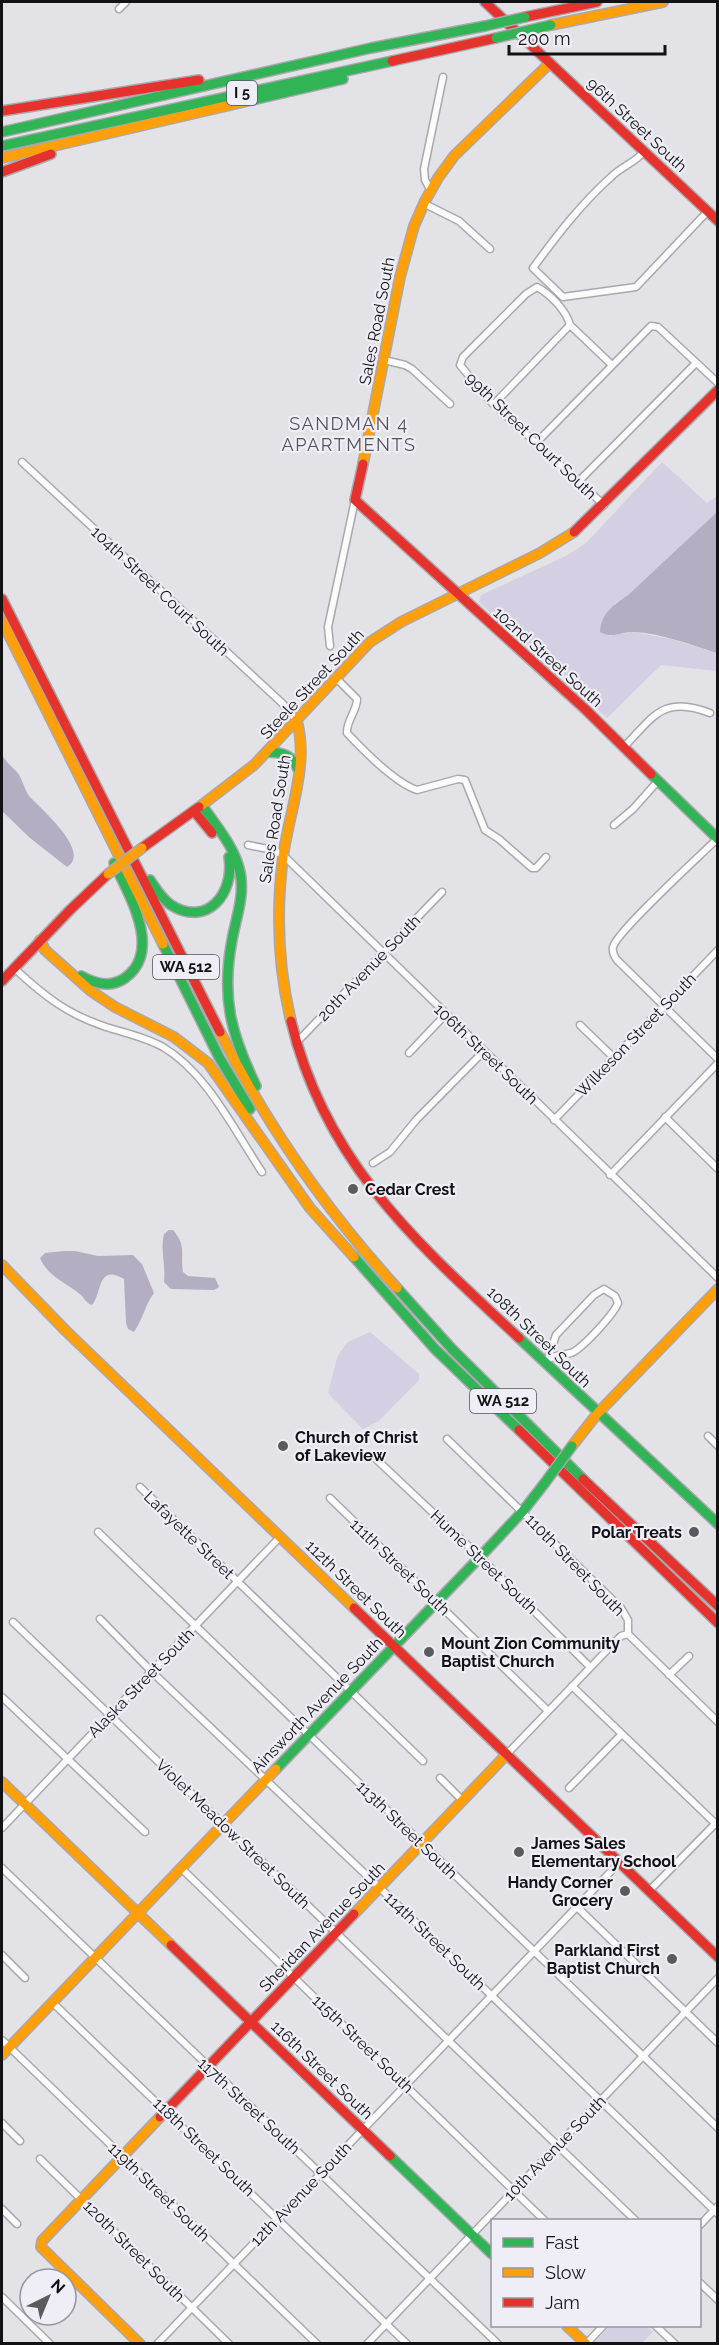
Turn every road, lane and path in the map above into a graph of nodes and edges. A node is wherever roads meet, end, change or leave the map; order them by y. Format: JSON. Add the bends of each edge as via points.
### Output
{"nodes":[{"id":1,"x":126,"y":2,"type":"edge"},
{"id":2,"x":485,"y":2,"type":"edge"},
{"id":3,"x":597,"y":2,"type":"edge"},
{"id":4,"x":663,"y":2,"type":"edge"},
{"id":5,"x":119,"y":9,"type":"dead end"},
{"id":6,"x":483,"y":40,"type":"junction"},
{"id":7,"x":372,"y":48,"type":"junction"},
{"id":8,"x":550,"y":63,"type":"junction"},
{"id":9,"x":443,"y":77,"type":"dead end"},
{"id":10,"x":2,"y":111,"type":"edge"},
{"id":11,"x":124,"y":129,"type":"junction"},
{"id":12,"x":2,"y":132,"type":"edge"},
{"id":13,"x":2,"y":146,"type":"edge"},
{"id":14,"x":644,"y":152,"type":"junction"},
{"id":15,"x":2,"y":158,"type":"edge"},
{"id":16,"x":2,"y":172,"type":"edge"},
{"id":17,"x":430,"y":189,"type":"junction"},
{"id":18,"x":423,"y":203,"type":"junction"},
{"id":19,"x":707,"y":212,"type":"junction"},
{"id":20,"x":717,"y":221,"type":"edge"},
{"id":21,"x":490,"y":249,"type":"dead end"},
{"id":22,"x":570,"y":325,"type":"junction"},
{"id":23,"x":384,"y":360,"type":"junction"},
{"id":24,"x":696,"y":363,"type":"junction"},
{"id":25,"x":612,"y":365,"type":"junction"},
{"id":26,"x":717,"y":382,"type":"edge"},
{"id":27,"x":717,"y":390,"type":"edge"},
{"id":28,"x":450,"y":404,"type":"dead end"},
{"id":29,"x":494,"y":404,"type":"junction"},
{"id":30,"x":536,"y":443,"type":"junction"},
{"id":31,"x":22,"y":462,"type":"dead end"},
{"id":32,"x":578,"y":482,"type":"junction"},
{"id":33,"x":355,"y":500,"type":"junction"},
{"id":34,"x":604,"y":505,"type":"junction"},
{"id":35,"x":456,"y":594,"type":"junction"},
{"id":36,"x":2,"y":599,"type":"edge"},
{"id":37,"x":2,"y":621,"type":"edge"},
{"id":38,"x":330,"y":646,"type":"dead end"},
{"id":39,"x":335,"y":677,"type":"junction"},
{"id":40,"x":710,"y":713,"type":"dead end"},
{"id":41,"x":297,"y":721,"type":"junction"},
{"id":42,"x":624,"y":747,"type":"junction"},
{"id":43,"x":267,"y":752,"type":"junction"},
{"id":44,"x":298,"y":769,"type":"junction"},
{"id":45,"x":658,"y":781,"type":"junction"},
{"id":46,"x":96,"y":788,"type":"junction"},
{"id":47,"x":88,"y":795,"type":"junction"},
{"id":48,"x":198,"y":808,"type":"junction"},
{"id":49,"x":614,"y":825,"type":"dead end"},
{"id":50,"x":717,"y":839,"type":"edge"},
{"id":51,"x":248,"y":844,"type":"dead end"},
{"id":52,"x":283,"y":855,"type":"junction"},
{"id":53,"x":546,"y":857,"type":"dead end"},
{"id":54,"x":442,"y":892,"type":"dead end"},
{"id":55,"x":40,"y":940,"type":"junction"},
{"id":56,"x":717,"y":950,"type":"edge"},
{"id":57,"x":383,"y":953,"type":"junction"},
{"id":58,"x":14,"y":968,"type":"junction"},
{"id":59,"x":2,"y":981,"type":"edge"},
{"id":60,"x":663,"y":1006,"type":"junction"},
{"id":61,"x":446,"y":1014,"type":"junction"},
{"id":62,"x":580,"y":1025,"type":"dead end"},
{"id":63,"x":296,"y":1043,"type":"junction"},
{"id":64,"x":484,"y":1051,"type":"junction"},
{"id":65,"x":409,"y":1053,"type":"dead end"},
{"id":66,"x":613,"y":1057,"type":"junction"},
{"id":67,"x":717,"y":1061,"type":"edge"},
{"id":68,"x":664,"y":1118,"type":"junction"},
{"id":69,"x":554,"y":1120,"type":"junction"},
{"id":70,"x":283,"y":1141,"type":"junction"},
{"id":71,"x":351,"y":1161,"type":"joint"},
{"id":72,"x":373,"y":1163,"type":"dead end"},
{"id":73,"x":717,"y":1169,"type":"edge"},
{"id":74,"x":262,"y":1172,"type":"dead end"},
{"id":75,"x":610,"y":1175,"type":"junction"},
{"id":76,"x":344,"y":1246,"type":"junction"},
{"id":77,"x":2,"y":1265,"type":"edge"},
{"id":78,"x":717,"y":1278,"type":"edge"},
{"id":79,"x":717,"y":1289,"type":"edge"},
{"id":80,"x":546,"y":1361,"type":"junction"},
{"id":81,"x":597,"y":1414,"type":"junction"},
{"id":82,"x":708,"y":1436,"type":"dead end"},
{"id":83,"x":447,"y":1439,"type":"dead end"},
{"id":84,"x":717,"y":1446,"type":"edge"},
{"id":85,"x":376,"y":1459,"type":"dead end"},
{"id":86,"x":140,"y":1487,"type":"dead end"},
{"id":87,"x":330,"y":1498,"type":"dead end"},
{"id":88,"x":523,"y":1512,"type":"junction"},
{"id":89,"x":716,"y":1519,"type":"edge"},
{"id":90,"x":98,"y":1532,"type":"dead end"},
{"id":91,"x":280,"y":1538,"type":"junction"},
{"id":92,"x":480,"y":1557,"type":"junction"},
{"id":93,"x":237,"y":1582,"type":"junction"},
{"id":94,"x":436,"y":1602,"type":"junction"},
{"id":95,"x":717,"y":1606,"type":"edge"},
{"id":96,"x":100,"y":1619,"type":"dead end"},
{"id":97,"x":13,"y":1622,"type":"dead end"},
{"id":98,"x":717,"y":1623,"type":"edge"},
{"id":99,"x":195,"y":1627,"type":"junction"},
{"id":100,"x":628,"y":1634,"type":"junction"},
{"id":101,"x":394,"y":1646,"type":"junction"},
{"id":102,"x":689,"y":1656,"type":"dead end"},
{"id":103,"x":590,"y":1667,"type":"junction"},
{"id":104,"x":152,"y":1672,"type":"junction"},
{"id":105,"x":669,"y":1676,"type":"junction"},
{"id":106,"x":572,"y":1686,"type":"junction"},
{"id":107,"x":350,"y":1691,"type":"junction"},
{"id":108,"x":2,"y":1697,"type":"edge"},
{"id":109,"x":548,"y":1711,"type":"junction"},
{"id":110,"x":109,"y":1716,"type":"junction"},
{"id":111,"x":717,"y":1722,"type":"edge"},
{"id":112,"x":308,"y":1735,"type":"junction"},
{"id":113,"x":621,"y":1735,"type":"junction"},
{"id":114,"x":507,"y":1754,"type":"junction"},
{"id":115,"x":67,"y":1760,"type":"junction"},
{"id":116,"x":423,"y":1761,"type":"dead end"},
{"id":117,"x":440,"y":1778,"type":"dead end"},
{"id":118,"x":266,"y":1779,"type":"junction"},
{"id":119,"x":2,"y":1782,"type":"edge"},
{"id":120,"x":569,"y":1788,"type":"dead end"},
{"id":121,"x":464,"y":1801,"type":"junction"},
{"id":122,"x":24,"y":1804,"type":"junction"},
{"id":123,"x":223,"y":1824,"type":"junction"},
{"id":124,"x":716,"y":1825,"type":"edge"},
{"id":125,"x":2,"y":1828,"type":"edge"},
{"id":126,"x":145,"y":1832,"type":"dead end"},
{"id":127,"x":422,"y":1844,"type":"junction"},
{"id":128,"x":619,"y":1863,"type":"junction"},
{"id":129,"x":2,"y":1868,"type":"edge"},
{"id":130,"x":181,"y":1868,"type":"junction"},
{"id":131,"x":380,"y":1888,"type":"junction"},
{"id":132,"x":649,"y":1892,"type":"junction"},
{"id":133,"x":577,"y":1907,"type":"junction"},
{"id":134,"x":138,"y":1913,"type":"junction"},
{"id":135,"x":336,"y":1933,"type":"junction"},
{"id":136,"x":534,"y":1951,"type":"junction"},
{"id":137,"x":2,"y":1955,"type":"edge"},
{"id":138,"x":717,"y":1957,"type":"edge"},
{"id":139,"x":94,"y":1958,"type":"junction"},
{"id":140,"x":25,"y":1978,"type":"dead end"},
{"id":141,"x":293,"y":1978,"type":"junction"},
{"id":142,"x":717,"y":1978,"type":"edge"},
{"id":143,"x":491,"y":1996,"type":"junction"},
{"id":144,"x":52,"y":2002,"type":"junction"},
{"id":145,"x":685,"y":2012,"type":"junction"},
{"id":146,"x":251,"y":2022,"type":"junction"},
{"id":147,"x":448,"y":2041,"type":"junction"},
{"id":148,"x":5,"y":2043,"type":"edge"},
{"id":149,"x":717,"y":2043,"type":"edge"},
{"id":150,"x":2,"y":2055,"type":"edge"},
{"id":151,"x":642,"y":2056,"type":"junction"},
{"id":152,"x":207,"y":2067,"type":"junction"},
{"id":153,"x":405,"y":2085,"type":"junction"},
{"id":154,"x":600,"y":2100,"type":"junction"},
{"id":155,"x":165,"y":2109,"type":"junction"},
{"id":156,"x":2,"y":2123,"type":"edge"},
{"id":157,"x":717,"y":2128,"type":"edge"},
{"id":158,"x":363,"y":2129,"type":"junction"},
{"id":159,"x":20,"y":2141,"type":"dead end"},
{"id":160,"x":556,"y":2146,"type":"junction"},
{"id":161,"x":122,"y":2156,"type":"junction"},
{"id":162,"x":39,"y":2159,"type":"dead end"},
{"id":163,"x":320,"y":2174,"type":"junction"},
{"id":164,"x":513,"y":2191,"type":"junction"},
{"id":165,"x":81,"y":2198,"type":"junction"},
{"id":166,"x":2,"y":2209,"type":"edge"},
{"id":167,"x":716,"y":2210,"type":"edge"},
{"id":168,"x":278,"y":2218,"type":"junction"},
{"id":169,"x":543,"y":2219,"type":"edge"},
{"id":170,"x":634,"y":2219,"type":"edge"},
{"id":171,"x":701,"y":2223,"type":"edge"},
{"id":172,"x":17,"y":2224,"type":"dead end"},
{"id":173,"x":472,"y":2234,"type":"junction"},
{"id":174,"x":491,"y":2253,"type":"edge"},
{"id":175,"x":234,"y":2264,"type":"junction"},
{"id":176,"x":429,"y":2278,"type":"junction"},
{"id":177,"x":701,"y":2285,"type":"edge"},
{"id":178,"x":2,"y":2296,"type":"edge"},
{"id":179,"x":717,"y":2300,"type":"edge"},
{"id":180,"x":192,"y":2308,"type":"junction"},
{"id":181,"x":386,"y":2323,"type":"junction"},
{"id":182,"x":569,"y":2327,"type":"edge"},
{"id":183,"x":601,"y":2327,"type":"edge"},
{"id":184,"x":658,"y":2327,"type":"edge"},
{"id":185,"x":50,"y":2343,"type":"edge"},
{"id":186,"x":140,"y":2343,"type":"edge"},
{"id":187,"x":157,"y":2343,"type":"edge"},
{"id":188,"x":229,"y":2343,"type":"edge"},
{"id":189,"x":317,"y":2343,"type":"edge"},
{"id":190,"x":367,"y":2343,"type":"edge"},
{"id":191,"x":407,"y":2343,"type":"edge"},
{"id":192,"x":498,"y":2343,"type":"edge"},
{"id":193,"x":586,"y":2343,"type":"edge"},
{"id":194,"x":675,"y":2343,"type":"edge"}],
"edges":[{"from":1,"to":5,"type":"street"},
{"from":2,"to":8,"type":"main road","name":"96th Street South"},
{"from":3,"to":7,"type":"main road","number":"I 5","bridge":true},
{"from":4,"to":6,"type":"main road","number":"I 5","bridge":true},
{"from":6,"to":11,"type":"main road","via":[[376,71]]},
{"from":6,"to":13,"type":"main road","number":"I 5"},
{"from":7,"to":10,"type":"main road"},
{"from":7,"to":12,"type":"main road","number":"I 5"},
{"from":8,"to":14,"type":"main road","name":"96th Street South"},
{"from":8,"to":17,"type":"main road","name":"Sales Road South","via":[[454,156]]},
{"from":9,"to":17,"type":"street","via":[[424,169]]},
{"from":11,"to":15,"type":"main road"},
{"from":11,"to":16,"type":"main road"},
{"from":14,"to":19,"type":"main road","name":"96th Street South"},
{"from":14,"to":19,"type":"street","via":[[572,215],[533,268],[564,297],[636,287]]},
{"from":17,"to":18,"type":"main road","name":"Sales Road South"},
{"from":18,"to":21,"type":"street","via":[[459,221]]},
{"from":18,"to":23,"type":"main road","name":"Sales Road South","via":[[407,248]]},
{"from":19,"to":20,"type":"main road","name":"96th Street South"},
{"from":22,"to":25,"type":"street"},
{"from":22,"to":29,"type":"street"},
{"from":22,"to":29,"type":"street","name":"99th Street Court South","via":[[561,308],[535,288],[463,357],[460,365]]},
{"from":23,"to":28,"type":"street","via":[[412,369]]},
{"from":23,"to":33,"type":"main road","name":"Sales Road South"},
{"from":24,"to":25,"type":"street","via":[[655,325]]},
{"from":24,"to":26,"type":"street"},
{"from":24,"to":32,"type":"street"},
{"from":25,"to":30,"type":"street"},
{"from":27,"to":34,"type":"main road","name":"Steele Street South"},
{"from":29,"to":30,"type":"street","name":"99th Street Court South"},
{"from":30,"to":32,"type":"street","name":"99th Street Court South"},
{"from":31,"to":41,"type":"street","name":"104th Street Court South"},
{"from":32,"to":34,"type":"street","name":"99th Street Court South"},
{"from":33,"to":35,"type":"main road","name":"102nd Street South"},
{"from":33,"to":38,"type":"street","name":"Sales Road South","via":[[328,627]]},
{"from":34,"to":35,"type":"main road","name":"Steele Street South","via":[[562,541]]},
{"from":35,"to":39,"type":"main road","name":"Steele Street South","via":[[383,632]]},
{"from":35,"to":42,"type":"main road","name":"102nd Street South"},
{"from":36,"to":46,"type":"main road","number":"WA 512"},
{"from":37,"to":47,"type":"main road","number":"WA 512"},
{"from":39,"to":41,"type":"main road","name":"Steele Street South"},
{"from":39,"to":53,"type":"street","via":[[356,697],[347,733],[386,769],[417,790],[465,780],[485,830],[532,868]]},
{"from":40,"to":42,"type":"street","via":[[691,706],[670,707],[654,716]]},
{"from":41,"to":43,"type":"main road","name":"Steele Street South"},
{"from":41,"to":44,"type":"main road","name":"Sales Road South","via":[[302,744]]},
{"from":42,"to":45,"type":"main road","name":"102nd Street South"},
{"from":43,"to":44,"type":"main road","via":[[290,755]]},
{"from":43,"to":48,"type":"main road","name":"Steele Street South"},
{"from":44,"to":52,"type":"main road","name":"Sales Road South"},
{"from":45,"to":49,"type":"street"},
{"from":45,"to":50,"type":"main road","name":"102nd Street South"},
{"from":46,"to":48,"type":"main road","via":[[160,895],[177,908],[193,911],[211,907],[220,900],[228,889],[232,872],[226,851]]},
{"from":46,"to":70,"type":"main road","number":"WA 512","via":[[231,1055]]},
{"from":47,"to":55,"type":"main road","via":[[141,930],[142,958],[127,978],[102,985],[78,973],[52,946]]},
{"from":47,"to":76,"type":"main road","number":"WA 512","via":[[219,1057],[273,1146]]},
{"from":48,"to":55,"type":"main road","name":"Steele Street South","bridge":true,"via":[[108,874]]},
{"from":48,"to":70,"type":"main road","via":[[233,853],[242,879],[225,979],[229,1021]]},
{"from":50,"to":60,"type":"street","via":[[614,945],[617,960]]},
{"from":51,"to":52,"type":"street","name":"106th Street South"},
{"from":52,"to":57,"type":"street","name":"106th Street South"},
{"from":52,"to":63,"type":"main road","name":"Sales Road South","via":[[278,931],[285,997]]},
{"from":54,"to":57,"type":"street","name":"20th Avenue South"},
{"from":55,"to":58,"type":"main road","name":"Steele Street South"},
{"from":55,"to":76,"type":"main road","via":[[45,950],[91,991],[174,1037],[207,1063],[310,1208]]},
{"from":56,"to":60,"type":"street","name":"Wilkeson Street South"},
{"from":57,"to":61,"type":"street","name":"106th Street South"},
{"from":57,"to":63,"type":"street","name":"20th Avenue South"},
{"from":58,"to":59,"type":"main road","name":"Steele Street South"},
{"from":58,"to":74,"type":"street","via":[[66,1011],[150,1040],[178,1058],[205,1086]]},
{"from":60,"to":66,"type":"street","name":"Wilkeson Street South"},
{"from":60,"to":67,"type":"street"},
{"from":61,"to":64,"type":"street","name":"106th Street South"},
{"from":61,"to":65,"type":"street"},
{"from":62,"to":66,"type":"street"},
{"from":63,"to":71,"type":"main road","name":"Sales Road South","via":[[314,1092]]},
{"from":64,"to":69,"type":"street","name":"106th Street South"},
{"from":64,"to":72,"type":"street","via":[[390,1152]]},
{"from":66,"to":69,"type":"street","name":"Wilkeson Street South"},
{"from":67,"to":68,"type":"street"},
{"from":68,"to":73,"type":"street"},
{"from":68,"to":75,"type":"street"},
{"from":69,"to":75,"type":"street","name":"106th Street South"},
{"from":70,"to":95,"type":"main road","number":"WA 512","via":[[339,1220],[403,1297],[476,1374]]},
{"from":71,"to":80,"type":"main road","name":"108th Street South","via":[[399,1222]]},
{"from":75,"to":78,"type":"street","name":"106th Street South"},
{"from":76,"to":98,"type":"main road","number":"WA 512","via":[[450,1364]]},
{"from":77,"to":91,"type":"main road","name":"112th Street South"},
{"from":79,"to":81,"type":"main road","name":"Ainsworth Avenue South"},
{"from":80,"to":80,"type":"street","via":[[582,1346],[614,1311],[618,1303],[615,1296],[604,1289],[595,1294],[556,1335]]},
{"from":80,"to":81,"type":"main road","name":"108th Street South"},
{"from":81,"to":88,"type":"main road","name":"Ainsworth Avenue South","bridge":true},
{"from":81,"to":89,"type":"main road","name":"108th Street South"},
{"from":82,"to":84,"type":"street"},
{"from":83,"to":88,"type":"street","name":"110th Street South"},
{"from":85,"to":92,"type":"street","name":"Hume Street South"},
{"from":86,"to":93,"type":"street","name":"Lafayette Street"},
{"from":87,"to":94,"type":"street","name":"111th Street South"},
{"from":88,"to":92,"type":"main road","name":"Ainsworth Avenue South"},
{"from":88,"to":100,"type":"street","name":"110th Street South","via":[[621,1608],[628,1620]]},
{"from":90,"to":99,"type":"street","name":"113th Street South"},
{"from":91,"to":93,"type":"street","name":"Alaska Street South"},
{"from":91,"to":101,"type":"main road","name":"112th Street South"},
{"from":92,"to":94,"type":"main road","name":"Ainsworth Avenue South"},
{"from":92,"to":103,"type":"street","name":"Hume Street South"},
{"from":93,"to":99,"type":"street","name":"Alaska Street South"},
{"from":93,"to":107,"type":"street","name":"Lafayette Street"},
{"from":94,"to":101,"type":"main road","name":"Ainsworth Avenue South"},
{"from":94,"to":109,"type":"street","name":"111th Street South"},
{"from":96,"to":104,"type":"street","name":"114th Street South"},
{"from":97,"to":110,"type":"street","name":"Violet Meadow Street South"},
{"from":99,"to":104,"type":"street","name":"Alaska Street South"},
{"from":99,"to":112,"type":"street","name":"113th Street South"},
{"from":100,"to":103,"type":"street","name":"Sheridan Avenue South","via":[[621,1636]]},
{"from":100,"to":105,"type":"street","name":"110th Street South"},
{"from":101,"to":107,"type":"main road","name":"Ainsworth Avenue South"},
{"from":101,"to":114,"type":"main road","name":"112th Street South"},
{"from":102,"to":105,"type":"street"},
{"from":103,"to":106,"type":"street","name":"Sheridan Avenue South"},
{"from":104,"to":110,"type":"street","name":"Alaska Street South"},
{"from":104,"to":118,"type":"street","name":"114th Street South"},
{"from":105,"to":111,"type":"street","name":"110th Street South"},
{"from":106,"to":109,"type":"street","name":"Sheridan Avenue South"},
{"from":106,"to":113,"type":"street"},
{"from":107,"to":112,"type":"main road","name":"Ainsworth Avenue South"},
{"from":107,"to":116,"type":"street","name":"Lafayette Street"},
{"from":108,"to":115,"type":"street"},
{"from":109,"to":114,"type":"street","name":"Sheridan Avenue South"},
{"from":110,"to":115,"type":"street","name":"Alaska Street South"},
{"from":110,"to":123,"type":"street","name":"Violet Meadow Street South"},
{"from":112,"to":118,"type":"main road","name":"Ainsworth Avenue South"},
{"from":112,"to":127,"type":"street","name":"113th Street South"},
{"from":113,"to":120,"type":"street"},
{"from":113,"to":124,"type":"street"},
{"from":114,"to":121,"type":"main road","name":"Sheridan Avenue South"},
{"from":114,"to":128,"type":"main road","name":"112th Street South"},
{"from":115,"to":122,"type":"street","name":"Alaska Street South"},
{"from":115,"to":126,"type":"street"},
{"from":117,"to":121,"type":"street"},
{"from":118,"to":123,"type":"main road","name":"Ainsworth Avenue South"},
{"from":118,"to":131,"type":"street","name":"114th Street South"},
{"from":119,"to":122,"type":"main road","name":"116th Street South"},
{"from":121,"to":127,"type":"main road","name":"Sheridan Avenue South"},
{"from":122,"to":125,"type":"street","name":"Alaska Street South"},
{"from":122,"to":134,"type":"main road","name":"116th Street South"},
{"from":123,"to":130,"type":"main road","name":"Ainsworth Avenue South"},
{"from":123,"to":135,"type":"street","name":"Violet Meadow Street South"},
{"from":124,"to":132,"type":"street"},
{"from":127,"to":131,"type":"main road","name":"Sheridan Avenue South"},
{"from":127,"to":136,"type":"street","name":"113th Street South"},
{"from":128,"to":132,"type":"main road","name":"112th Street South"},
{"from":128,"to":133,"type":"street","name":"12th Avenue South"},
{"from":129,"to":139,"type":"street","name":"117th Street South"},
{"from":130,"to":134,"type":"main road","name":"Ainsworth Avenue South"},
{"from":130,"to":141,"type":"street","name":"115th Street South"},
{"from":131,"to":135,"type":"main road","name":"Sheridan Avenue South"},
{"from":131,"to":143,"type":"street","name":"114th Street South"},
{"from":132,"to":138,"type":"main road","name":"112th Street South"},
{"from":133,"to":136,"type":"street","name":"12th Avenue South"},
{"from":133,"to":145,"type":"street"},
{"from":134,"to":139,"type":"main road","name":"Ainsworth Avenue South"},
{"from":134,"to":146,"type":"main road","name":"116th Street South"},
{"from":135,"to":141,"type":"main road","name":"Sheridan Avenue South"},
{"from":135,"to":147,"type":"street","name":"Violet Meadow Street South"},
{"from":136,"to":143,"type":"street","name":"12th Avenue South"},
{"from":136,"to":151,"type":"street","name":"113th Street South"},
{"from":137,"to":140,"type":"street"},
{"from":139,"to":144,"type":"main road","name":"Ainsworth Avenue South"},
{"from":139,"to":152,"type":"street","name":"117th Street South"},
{"from":141,"to":146,"type":"main road","name":"Sheridan Avenue South"},
{"from":141,"to":153,"type":"street","name":"115th Street South"},
{"from":142,"to":145,"type":"street","name":"10th Avenue South"},
{"from":143,"to":147,"type":"street","name":"12th Avenue South"},
{"from":143,"to":154,"type":"street","name":"114th Street South"},
{"from":144,"to":148,"type":"main road","name":"Ainsworth Avenue South"},
{"from":144,"to":155,"type":"street","name":"118th Street South"},
{"from":145,"to":149,"type":"street"},
{"from":145,"to":151,"type":"street","name":"10th Avenue South"},
{"from":146,"to":152,"type":"main road","name":"Sheridan Avenue South"},
{"from":146,"to":158,"type":"main road","name":"116th Street South"},
{"from":147,"to":153,"type":"street","name":"12th Avenue South"},
{"from":147,"to":160,"type":"street","name":"Violet Meadow Street South"},
{"from":148,"to":150,"type":"main road","name":"Ainsworth Avenue South"},
{"from":148,"to":161,"type":"street","name":"119th Street South"},
{"from":151,"to":154,"type":"street","name":"10th Avenue South"},
{"from":151,"to":157,"type":"street","name":"113th Street South"},
{"from":152,"to":155,"type":"main road","name":"Sheridan Avenue South"},
{"from":152,"to":163,"type":"street","name":"117th Street South"},
{"from":153,"to":158,"type":"street","name":"12th Avenue South"},
{"from":153,"to":164,"type":"street","name":"115th Street South"},
{"from":154,"to":160,"type":"street","name":"10th Avenue South"},
{"from":154,"to":167,"type":"street","name":"114th Street South"},
{"from":155,"to":161,"type":"main road","name":"Sheridan Avenue South"},
{"from":155,"to":168,"type":"street","name":"118th Street South"},
{"from":156,"to":159,"type":"street"},
{"from":158,"to":163,"type":"street","name":"12th Avenue South"},
{"from":158,"to":173,"type":"main road","name":"116th Street South"},
{"from":160,"to":164,"type":"street","name":"10th Avenue South"},
{"from":160,"to":170,"type":"street","name":"Violet Meadow Street South"},
{"from":161,"to":165,"type":"main road","name":"Sheridan Avenue South"},
{"from":161,"to":175,"type":"street","name":"119th Street South"},
{"from":162,"to":165,"type":"street","name":"120th Street South"},
{"from":163,"to":168,"type":"street","name":"12th Avenue South"},
{"from":163,"to":176,"type":"street","name":"117th Street South"},
{"from":164,"to":169,"type":"street","name":"115th Street South"},
{"from":164,"to":173,"type":"street","name":"10th Avenue South"},
{"from":165,"to":180,"type":"street","name":"120th Street South"},
{"from":165,"to":186,"type":"main road","name":"Sheridan Avenue South","via":[[41,2244],[48,2256]]},
{"from":166,"to":172,"type":"street"},
{"from":167,"to":171,"type":"street"},
{"from":168,"to":175,"type":"street","name":"12th Avenue South"},
{"from":168,"to":181,"type":"street","name":"118th Street South"},
{"from":173,"to":174,"type":"main road","name":"116th Street South"},
{"from":173,"to":176,"type":"street","name":"10th Avenue South"},
{"from":175,"to":180,"type":"street","name":"12th Avenue South"},
{"from":175,"to":189,"type":"street","name":"119th Street South"},
{"from":176,"to":181,"type":"street","name":"10th Avenue South"},
{"from":176,"to":192,"type":"street","name":"117th Street South"},
{"from":177,"to":179,"type":"street"},
{"from":178,"to":185,"type":"street"},
{"from":180,"to":187,"type":"street","name":"12th Avenue South"},
{"from":180,"to":188,"type":"street","name":"120th Street South"},
{"from":181,"to":190,"type":"street","name":"10th Avenue South"},
{"from":181,"to":191,"type":"street","name":"118th Street South"},
{"from":182,"to":193,"type":"main road"},
{"from":183,"to":193,"type":"street"},
{"from":184,"to":194,"type":"street"}]}
